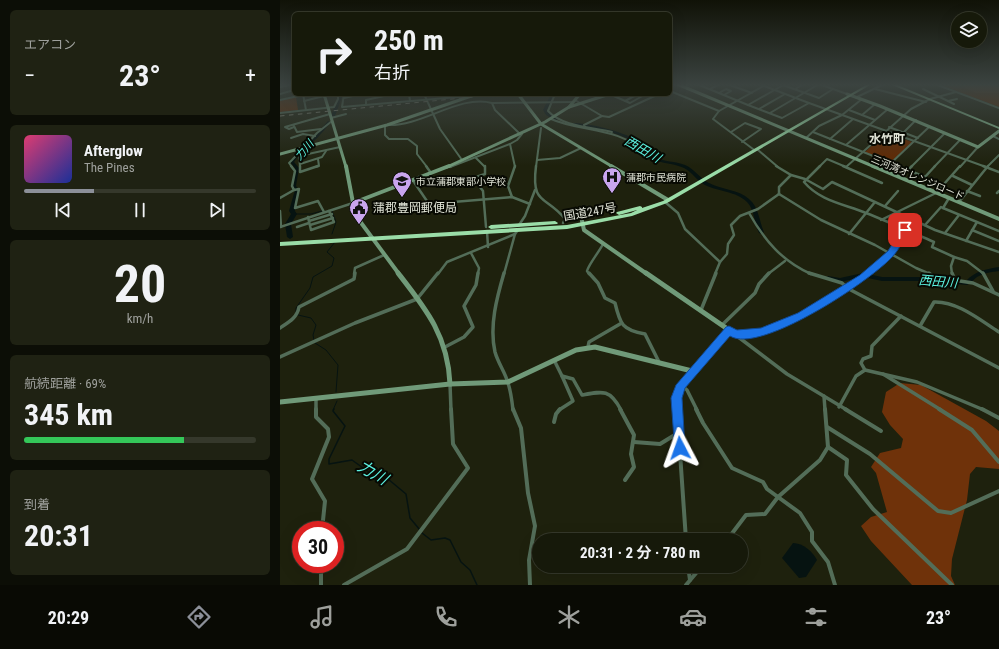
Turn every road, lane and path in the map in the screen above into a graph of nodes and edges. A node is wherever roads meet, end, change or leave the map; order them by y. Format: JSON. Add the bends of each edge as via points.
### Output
{"nodes":[{"id":1,"x":295,"y":111,"type":"edge"},
{"id":2,"x":329,"y":111,"type":"edge"},
{"id":3,"x":426,"y":111,"type":"edge"},
{"id":4,"x":431,"y":111,"type":"edge"},
{"id":5,"x":447,"y":111,"type":"edge"},
{"id":6,"x":497,"y":111,"type":"edge"},
{"id":7,"x":530,"y":111,"type":"edge"},
{"id":8,"x":548,"y":111,"type":"edge"},
{"id":9,"x":562,"y":111,"type":"edge"},
{"id":10,"x":594,"y":111,"type":"edge"},
{"id":11,"x":623,"y":111,"type":"edge"},
{"id":12,"x":719,"y":111,"type":"edge"},
{"id":13,"x":740,"y":111,"type":"edge"},
{"id":14,"x":765,"y":111,"type":"edge"},
{"id":15,"x":773,"y":111,"type":"edge"},
{"id":16,"x":794,"y":111,"type":"edge"},
{"id":17,"x":819,"y":111,"type":"edge"},
{"id":18,"x":833,"y":111,"type":"edge"},
{"id":19,"x":847,"y":111,"type":"edge"},
{"id":20,"x":852,"y":111,"type":"edge"},
{"id":21,"x":866,"y":111,"type":"edge"},
{"id":22,"x":885,"y":111,"type":"edge"},
{"id":23,"x":895,"y":111,"type":"edge"},
{"id":24,"x":909,"y":111,"type":"edge"},
{"id":25,"x":958,"y":111,"type":"edge"},
{"id":26,"x":280,"y":113,"type":"edge"},
{"id":27,"x":770,"y":113,"type":"junction"},
{"id":28,"x":346,"y":114,"type":"dead end"},
{"id":29,"x":904,"y":114,"type":"junction"},
{"id":30,"x":842,"y":115,"type":"junction"},
{"id":31,"x":862,"y":115,"type":"junction"},
{"id":32,"x":434,"y":116,"type":"junction"},
{"id":33,"x":602,"y":116,"type":"junction"},
{"id":34,"x":331,"y":118,"type":"junction"},
{"id":35,"x":552,"y":118,"type":"junction"},
{"id":36,"x":853,"y":119,"type":"junction"},
{"id":37,"x":875,"y":120,"type":"junction"},
{"id":38,"x":916,"y":120,"type":"junction"},
{"id":39,"x":386,"y":125,"type":"junction"},
{"id":40,"x":584,"y":125,"type":"junction"},
{"id":41,"x":869,"y":125,"type":"junction"},
{"id":42,"x":541,"y":126,"type":"junction"},
{"id":43,"x":890,"y":127,"type":"junction"},
{"id":44,"x":929,"y":127,"type":"junction"},
{"id":45,"x":999,"y":128,"type":"edge"},
{"id":46,"x":320,"y":129,"type":"junction"},
{"id":47,"x":787,"y":130,"type":"junction"},
{"id":48,"x":885,"y":131,"type":"junction"},
{"id":49,"x":999,"y":131,"type":"edge"},
{"id":50,"x":612,"y":132,"type":"dead end"},
{"id":51,"x":731,"y":132,"type":"junction"},
{"id":52,"x":813,"y":132,"type":"junction"},
{"id":53,"x":904,"y":132,"type":"junction"},
{"id":54,"x":522,"y":133,"type":"junction"},
{"id":55,"x":944,"y":134,"type":"junction"},
{"id":56,"x":316,"y":136,"type":"junction"},
{"id":57,"x":993,"y":136,"type":"junction"},
{"id":58,"x":291,"y":138,"type":"dead end"},
{"id":59,"x":337,"y":138,"type":"junction"},
{"id":60,"x":806,"y":138,"type":"junction"},
{"id":61,"x":918,"y":138,"type":"junction"},
{"id":62,"x":830,"y":139,"type":"junction"},
{"id":63,"x":999,"y":139,"type":"edge"},
{"id":64,"x":960,"y":140,"type":"junction"},
{"id":65,"x":742,"y":142,"type":"junction"},
{"id":66,"x":914,"y":142,"type":"junction"},
{"id":67,"x":510,"y":144,"type":"junction"},
{"id":68,"x":846,"y":145,"type":"junction"},
{"id":69,"x":305,"y":147,"type":"junction"},
{"id":70,"x":978,"y":147,"type":"junction"},
{"id":71,"x":340,"y":148,"type":"junction"},
{"id":72,"x":581,"y":148,"type":"junction"},
{"id":73,"x":931,"y":148,"type":"junction"},
{"id":74,"x":832,"y":149,"type":"junction"},
{"id":75,"x":755,"y":150,"type":"junction"},
{"id":76,"x":326,"y":151,"type":"junction"},
{"id":77,"x":863,"y":152,"type":"junction"},
{"id":78,"x":310,"y":153,"type":"junction"},
{"id":79,"x":644,"y":153,"type":"dead end"},
{"id":80,"x":280,"y":154,"type":"edge"},
{"id":81,"x":947,"y":154,"type":"junction"},
{"id":82,"x":999,"y":155,"type":"edge"},
{"id":83,"x":476,"y":158,"type":"junction"},
{"id":84,"x":318,"y":159,"type":"junction"},
{"id":85,"x":855,"y":159,"type":"junction"},
{"id":86,"x":462,"y":160,"type":"junction"},
{"id":87,"x":537,"y":160,"type":"junction"},
{"id":88,"x":966,"y":161,"type":"junction"},
{"id":89,"x":891,"y":163,"type":"junction"},
{"id":90,"x":300,"y":164,"type":"junction"},
{"id":91,"x":846,"y":167,"type":"junction"},
{"id":92,"x":448,"y":168,"type":"junction"},
{"id":93,"x":986,"y":168,"type":"junction"},
{"id":94,"x":908,"y":170,"type":"junction"},
{"id":95,"x":999,"y":172,"type":"edge"},
{"id":96,"x":432,"y":174,"type":"junction"},
{"id":97,"x":791,"y":175,"type":"junction"},
{"id":98,"x":953,"y":176,"type":"junction"},
{"id":99,"x":805,"y":179,"type":"junction"},
{"id":100,"x":414,"y":182,"type":"junction"},
{"id":101,"x":882,"y":183,"type":"dead end"},
{"id":102,"x":972,"y":185,"type":"junction"},
{"id":103,"x":295,"y":189,"type":"junction"},
{"id":104,"x":535,"y":190,"type":"junction"},
{"id":105,"x":898,"y":191,"type":"dead end"},
{"id":106,"x":967,"y":191,"type":"junction"},
{"id":107,"x":936,"y":193,"type":"junction"},
{"id":108,"x":780,"y":194,"type":"junction"},
{"id":109,"x":980,"y":196,"type":"dead end"},
{"id":110,"x":512,"y":197,"type":"junction"},
{"id":111,"x":280,"y":198,"type":"edge"},
{"id":112,"x":949,"y":198,"type":"junction"},
{"id":113,"x":484,"y":199,"type":"junction"},
{"id":114,"x":666,"y":200,"type":"junction"},
{"id":115,"x":875,"y":202,"type":"junction"},
{"id":116,"x":959,"y":202,"type":"junction"},
{"id":117,"x":353,"y":203,"type":"junction"},
{"id":118,"x":530,"y":204,"type":"junction"},
{"id":119,"x":885,"y":206,"type":"junction"},
{"id":120,"x":943,"y":208,"type":"junction"},
{"id":121,"x":330,"y":210,"type":"junction"},
{"id":122,"x":280,"y":211,"type":"edge"},
{"id":123,"x":324,"y":211,"type":"junction"},
{"id":124,"x":897,"y":212,"type":"junction"},
{"id":125,"x":749,"y":213,"type":"junction"},
{"id":126,"x":865,"y":213,"type":"junction"},
{"id":127,"x":959,"y":215,"type":"junction"},
{"id":128,"x":332,"y":216,"type":"junction"},
{"id":129,"x":308,"y":217,"type":"junction"},
{"id":130,"x":280,"y":218,"type":"edge"},
{"id":131,"x":913,"y":219,"type":"junction"},
{"id":132,"x":999,"y":219,"type":"edge"},
{"id":133,"x":881,"y":220,"type":"junction"},
{"id":134,"x":977,"y":222,"type":"junction"},
{"id":135,"x":309,"y":223,"type":"junction"},
{"id":136,"x":563,"y":223,"type":"junction"},
{"id":137,"x":582,"y":223,"type":"junction"},
{"id":138,"x":925,"y":225,"type":"junction"},
{"id":139,"x":280,"y":227,"type":"edge"},
{"id":140,"x":297,"y":227,"type":"dead end"},
{"id":141,"x":487,"y":229,"type":"junction"},
{"id":142,"x":517,"y":230,"type":"junction"},
{"id":143,"x":905,"y":230,"type":"junction"},
{"id":144,"x":972,"y":230,"type":"junction"},
{"id":145,"x":999,"y":232,"type":"edge"},
{"id":146,"x":945,"y":233,"type":"junction"},
{"id":147,"x":849,"y":234,"type":"junction"},
{"id":148,"x":371,"y":236,"type":"junction"},
{"id":149,"x":280,"y":240,"type":"edge"},
{"id":150,"x":966,"y":241,"type":"junction"},
{"id":151,"x":999,"y":241,"type":"edge"},
{"id":152,"x":280,"y":244,"type":"edge"},
{"id":153,"x":603,"y":244,"type":"junction"},
{"id":154,"x":488,"y":247,"type":"junction"},
{"id":155,"x":999,"y":252,"type":"edge"},
{"id":156,"x":471,"y":253,"type":"junction"},
{"id":157,"x":891,"y":253,"type":"junction"},
{"id":158,"x":384,"y":255,"type":"junction"},
{"id":159,"x":954,"y":257,"type":"junction"},
{"id":160,"x":785,"y":261,"type":"junction"},
{"id":161,"x":720,"y":262,"type":"junction"},
{"id":162,"x":955,"y":280,"type":"junction"},
{"id":163,"x":847,"y":288,"type":"junction"},
{"id":164,"x":993,"y":291,"type":"junction"},
{"id":165,"x":999,"y":296,"type":"edge"},
{"id":166,"x":417,"y":299,"type":"junction"},
{"id":167,"x":701,"y":310,"type":"junction"},
{"id":168,"x":901,"y":316,"type":"junction"},
{"id":169,"x":620,"y":324,"type":"junction"},
{"id":170,"x":722,"y":324,"type":"junction"},
{"id":171,"x":920,"y":326,"type":"junction"},
{"id":172,"x":280,"y":328,"type":"edge"},
{"id":173,"x":729,"y":330,"type":"junction"},
{"id":174,"x":999,"y":332,"type":"edge"},
{"id":175,"x":735,"y":334,"type":"junction"},
{"id":176,"x":445,"y":347,"type":"junction"},
{"id":177,"x":588,"y":347,"type":"junction"},
{"id":178,"x":280,"y":357,"type":"edge"},
{"id":179,"x":554,"y":360,"type":"junction"},
{"id":180,"x":659,"y":362,"type":"junction"},
{"id":181,"x":999,"y":368,"type":"edge"},
{"id":182,"x":865,"y":370,"type":"junction"},
{"id":183,"x":692,"y":371,"type":"junction"},
{"id":184,"x":882,"y":373,"type":"junction"},
{"id":185,"x":562,"y":376,"type":"junction"},
{"id":186,"x":508,"y":382,"type":"junction"},
{"id":187,"x":450,"y":384,"type":"junction"},
{"id":188,"x":681,"y":385,"type":"junction"},
{"id":189,"x":824,"y":396,"type":"junction"},
{"id":190,"x":316,"y":398,"type":"junction"},
{"id":191,"x":280,"y":402,"type":"edge"},
{"id":192,"x":839,"y":407,"type":"junction"},
{"id":193,"x":999,"y":418,"type":"edge"},
{"id":194,"x":554,"y":422,"type":"dead end"},
{"id":195,"x":827,"y":427,"type":"junction"},
{"id":196,"x":881,"y":431,"type":"dead end"},
{"id":197,"x":678,"y":433,"type":"junction"},
{"id":198,"x":634,"y":442,"type":"junction"},
{"id":199,"x":828,"y":447,"type":"junction"},
{"id":200,"x":999,"y":462,"type":"edge"},
{"id":201,"x":625,"y":480,"type":"dead end"},
{"id":202,"x":999,"y":491,"type":"edge"},
{"id":203,"x":778,"y":497,"type":"junction"},
{"id":204,"x":323,"y":521,"type":"edge"},
{"id":205,"x":685,"y":533,"type":"edge"},
{"id":206,"x":732,"y":533,"type":"edge"},
{"id":207,"x":321,"y":573,"type":"edge"},
{"id":208,"x":689,"y":573,"type":"edge"},
{"id":209,"x":696,"y":573,"type":"edge"},
{"id":210,"x":690,"y":580,"type":"junction"},
{"id":211,"x":321,"y":585,"type":"edge"},
{"id":212,"x":344,"y":585,"type":"edge"},
{"id":213,"x":530,"y":585,"type":"edge"},
{"id":214,"x":686,"y":585,"type":"edge"},
{"id":215,"x":835,"y":585,"type":"edge"},
{"id":216,"x":952,"y":585,"type":"edge"}],
"edges":[{"from":1,"to":26,"type":"street"},
{"from":2,"to":34,"type":"street"},
{"from":3,"to":39,"type":"street"},
{"from":4,"to":32,"type":"street"},
{"from":5,"to":32,"type":"street"},
{"from":6,"to":54,"type":"street"},
{"from":7,"to":42,"type":"street"},
{"from":8,"to":35,"type":"street"},
{"from":9,"to":35,"type":"street"},
{"from":10,"to":33,"type":"street"},
{"from":11,"to":33,"type":"street","via":[[613,116]]},
{"from":12,"to":51,"type":"street","via":[[713,119]]},
{"from":13,"to":47,"type":"street","name":"三河湾オレンジロード"},
{"from":14,"to":27,"type":"street"},
{"from":15,"to":27,"type":"street"},
{"from":16,"to":27,"type":"street","via":[[782,118]]},
{"from":17,"to":47,"type":"highway","name":"国道247号"},
{"from":18,"to":30,"type":"street"},
{"from":19,"to":30,"type":"street"},
{"from":20,"to":31,"type":"street"},
{"from":21,"to":31,"type":"street"},
{"from":22,"to":37,"type":"street"},
{"from":23,"to":29,"type":"street"},
{"from":24,"to":29,"type":"street"},
{"from":25,"to":45,"type":"main road"},
{"from":28,"to":34,"type":"street"},
{"from":29,"to":38,"type":"street"},
{"from":29,"to":43,"type":"street"},
{"from":30,"to":36,"type":"street"},
{"from":30,"to":52,"type":"street","via":[[819,126]]},
{"from":31,"to":37,"type":"street"},
{"from":32,"to":39,"type":"street"},
{"from":32,"to":86,"type":"street","via":[[451,147]]},
{"from":33,"to":40,"type":"street"},
{"from":34,"to":46,"type":"street"},
{"from":34,"to":46,"type":"street","via":[[294,126],[297,132]]},
{"from":34,"to":59,"type":"street"},
{"from":35,"to":40,"type":"street"},
{"from":35,"to":42,"type":"street"},
{"from":35,"to":79,"type":"street","via":[[562,124],[599,130],[637,145]]},
{"from":36,"to":41,"type":"street"},
{"from":36,"to":62,"type":"street"},
{"from":37,"to":41,"type":"street"},
{"from":38,"to":44,"type":"street"},
{"from":38,"to":53,"type":"street"},
{"from":39,"to":59,"type":"street"},
{"from":39,"to":96,"type":"street","via":[[385,135],[389,139],[408,139],[417,146],[417,154]]},
{"from":40,"to":50,"type":"street"},
{"from":41,"to":48,"type":"street"},
{"from":41,"to":68,"type":"street"},
{"from":42,"to":54,"type":"street"},
{"from":42,"to":72,"type":"street"},
{"from":42,"to":87,"type":"street"},
{"from":43,"to":48,"type":"street"},
{"from":43,"to":53,"type":"street"},
{"from":44,"to":55,"type":"street"},
{"from":44,"to":61,"type":"street"},
{"from":46,"to":56,"type":"street"},
{"from":47,"to":60,"type":"street","name":"三河湾オレンジロード"},
{"from":47,"to":74,"type":"street","name":"三河湾オレンジロード"},
{"from":47,"to":75,"type":"highway","name":"国道247号"},
{"from":48,"to":66,"type":"street"},
{"from":48,"to":77,"type":"street"},
{"from":49,"to":57,"type":"street"},
{"from":51,"to":65,"type":"street"},
{"from":51,"to":65,"type":"street","via":[[745,123],[761,129]]},
{"from":52,"to":60,"type":"street"},
{"from":52,"to":62,"type":"street"},
{"from":53,"to":61,"type":"street"},
{"from":54,"to":67,"type":"street"},
{"from":54,"to":86,"type":"street"},
{"from":55,"to":64,"type":"street"},
{"from":55,"to":73,"type":"street"},
{"from":56,"to":58,"type":"street","via":[[303,134]]},
{"from":56,"to":69,"type":"street"},
{"from":57,"to":63,"type":"street"},
{"from":57,"to":70,"type":"street"},
{"from":59,"to":69,"type":"street"},
{"from":59,"to":71,"type":"street"},
{"from":60,"to":74,"type":"street","name":"三河湾オレンジロード"},
{"from":61,"to":66,"type":"street"},
{"from":62,"to":68,"type":"street"},
{"from":64,"to":70,"type":"street"},
{"from":64,"to":81,"type":"street"},
{"from":65,"to":75,"type":"street"},
{"from":66,"to":73,"type":"street"},
{"from":66,"to":89,"type":"street"},
{"from":67,"to":83,"type":"street"},
{"from":67,"to":110,"type":"street","via":[[514,167],[508,186]]},
{"from":68,"to":77,"type":"street"},
{"from":69,"to":78,"type":"street"},
{"from":69,"to":80,"type":"street"},
{"from":69,"to":103,"type":"street","via":[[289,163],[295,171],[292,186]]},
{"from":70,"to":88,"type":"street"},
{"from":71,"to":76,"type":"street"},
{"from":71,"to":117,"type":"street"},
{"from":72,"to":87,"type":"street","via":[[560,158]]},
{"from":72,"to":114,"type":"street"},
{"from":73,"to":81,"type":"street"},
{"from":73,"to":94,"type":"street"},
{"from":74,"to":85,"type":"street","name":"三河湾オレンジロード"},
{"from":75,"to":97,"type":"street"},
{"from":75,"to":114,"type":"highway","name":"国道247号"},
{"from":76,"to":78,"type":"street"},
{"from":76,"to":84,"type":"street","via":[[324,156]]},
{"from":77,"to":85,"type":"street"},
{"from":77,"to":89,"type":"street"},
{"from":78,"to":90,"type":"street","via":[[299,156]]},
{"from":81,"to":88,"type":"street"},
{"from":81,"to":94,"type":"street","via":[[925,177]]},
{"from":82,"to":93,"type":"street"},
{"from":83,"to":92,"type":"street"},
{"from":83,"to":113,"type":"street","via":[[485,166],[485,174],[473,178],[483,190]]},
{"from":84,"to":90,"type":"street"},
{"from":84,"to":90,"type":"street","via":[[319,166],[300,172]]},
{"from":85,"to":91,"type":"street"},
{"from":85,"to":107,"type":"street","name":"三河湾オレンジロード"},
{"from":86,"to":92,"type":"street"},
{"from":87,"to":104,"type":"street"},
{"from":88,"to":93,"type":"street"},
{"from":88,"to":98,"type":"street"},
{"from":89,"to":94,"type":"street"},
{"from":91,"to":99,"type":"street","via":[[828,159]]},
{"from":91,"to":101,"type":"street"},
{"from":92,"to":96,"type":"street"},
{"from":93,"to":95,"type":"street"},
{"from":93,"to":102,"type":"street"},
{"from":96,"to":100,"type":"street"},
{"from":97,"to":99,"type":"street"},
{"from":97,"to":108,"type":"street","via":[[779,187]]},
{"from":98,"to":102,"type":"street"},
{"from":98,"to":107,"type":"street"},
{"from":99,"to":115,"type":"street","via":[[823,189],[832,182]]},
{"from":99,"to":126,"type":"street","via":[[804,182],[811,190],[840,206]]},
{"from":100,"to":113,"type":"street","via":[[429,204]]},
{"from":100,"to":117,"type":"street"},
{"from":102,"to":106,"type":"street"},
{"from":103,"to":111,"type":"street"},
{"from":103,"to":123,"type":"street","via":[[298,201],[295,208],[318,201]]},
{"from":104,"to":118,"type":"street"},
{"from":104,"to":136,"type":"street","via":[[550,208],[562,215],[565,219]]},
{"from":105,"to":119,"type":"street"},
{"from":106,"to":109,"type":"street"},
{"from":106,"to":116,"type":"street"},
{"from":107,"to":112,"type":"street","name":"三河湾オレンジロード"},
{"from":107,"to":124,"type":"street"},
{"from":108,"to":125,"type":"street"},
{"from":108,"to":147,"type":"street"},
{"from":110,"to":113,"type":"street"},
{"from":110,"to":118,"type":"street"},
{"from":112,"to":116,"type":"street","name":"三河湾オレンジロード"},
{"from":112,"to":120,"type":"street"},
{"from":113,"to":141,"type":"street"},
{"from":114,"to":137,"type":"highway","name":"国道247号","via":[[632,214]]},
{"from":114,"to":161,"type":"street","via":[[678,213],[684,229]]},
{"from":115,"to":119,"type":"street"},
{"from":115,"to":126,"type":"street"},
{"from":116,"to":132,"type":"street","name":"三河湾オレンジロード"},
{"from":117,"to":121,"type":"street"},
{"from":117,"to":148,"type":"street","via":[[359,220]]},
{"from":118,"to":142,"type":"street"},
{"from":119,"to":124,"type":"street"},
{"from":120,"to":127,"type":"street"},
{"from":120,"to":138,"type":"street","via":[[941,207]]},
{"from":121,"to":123,"type":"street"},
{"from":121,"to":128,"type":"street"},
{"from":122,"to":130,"type":"street"},
{"from":123,"to":129,"type":"street"},
{"from":124,"to":131,"type":"street"},
{"from":124,"to":133,"type":"street"},
{"from":125,"to":160,"type":"street","via":[[769,245]]},
{"from":125,"to":161,"type":"street","via":[[740,216],[731,225],[734,235],[728,244],[728,254]]},
{"from":126,"to":133,"type":"street"},
{"from":126,"to":147,"type":"street"},
{"from":127,"to":134,"type":"street"},
{"from":127,"to":146,"type":"street"},
{"from":128,"to":135,"type":"street"},
{"from":128,"to":135,"type":"street","via":[[334,222],[311,230]]},
{"from":129,"to":135,"type":"street"},
{"from":129,"to":139,"type":"street"},
{"from":130,"to":139,"type":"street"},
{"from":131,"to":138,"type":"street"},
{"from":131,"to":143,"type":"street"},
{"from":133,"to":143,"type":"street"},
{"from":134,"to":144,"type":"street"},
{"from":134,"to":145,"type":"street"},
{"from":135,"to":140,"type":"street"},
{"from":136,"to":137,"type":"highway","name":"国道247号"},
{"from":136,"to":142,"type":"highway","name":"国道247号"},
{"from":137,"to":142,"type":"highway","name":"国道247号"},
{"from":137,"to":153,"type":"street","via":[[584,230]]},
{"from":138,"to":146,"type":"street"},
{"from":141,"to":142,"type":"highway","name":"国道247号"},
{"from":141,"to":148,"type":"highway","name":"国道247号"},
{"from":141,"to":154,"type":"street"},
{"from":142,"to":154,"type":"street"},
{"from":142,"to":186,"type":"street","via":[[497,296],[494,320],[495,350]]},
{"from":143,"to":157,"type":"street"},
{"from":143,"to":159,"type":"street","via":[[934,242],[932,247]]},
{"from":144,"to":150,"type":"street"},
{"from":144,"to":151,"type":"street"},
{"from":146,"to":150,"type":"street"},
{"from":147,"to":157,"type":"street"},
{"from":148,"to":149,"type":"highway","name":"国道247号"},
{"from":148,"to":152,"type":"highway","name":"国道247号"},
{"from":148,"to":158,"type":"street"},
{"from":150,"to":155,"type":"street"},
{"from":153,"to":167,"type":"street"},
{"from":153,"to":169,"type":"street","via":[[587,271],[598,283],[605,298],[615,303]]},
{"from":154,"to":156,"type":"street"},
{"from":156,"to":166,"type":"street","via":[[447,262]]},
{"from":156,"to":176,"type":"street","via":[[479,268],[476,285],[464,306],[473,327],[464,337]]},
{"from":157,"to":162,"type":"street","via":[[934,277]]},
{"from":157,"to":163,"type":"street"},
{"from":158,"to":166,"type":"street"},
{"from":158,"to":172,"type":"street","via":[[355,268],[354,279],[299,307],[297,314]]},
{"from":159,"to":162,"type":"street","via":[[951,271]]},
{"from":159,"to":164,"type":"street","via":[[985,274]]},
{"from":160,"to":163,"type":"street","via":[[800,270],[842,283]]},
{"from":160,"to":170,"type":"street","via":[[769,273],[755,293]]},
{"from":161,"to":167,"type":"street"},
{"from":162,"to":164,"type":"street","via":[[973,283]]},
{"from":163,"to":168,"type":"street"},
{"from":163,"to":175,"type":"street","via":[[802,315],[761,333]]},
{"from":164,"to":165,"type":"street"},
{"from":166,"to":176,"type":"street","via":[[436,326]]},
{"from":166,"to":178,"type":"street","via":[[355,323]]},
{"from":167,"to":170,"type":"street"},
{"from":168,"to":171,"type":"street"},
{"from":168,"to":182,"type":"street","via":[[872,346],[871,356],[863,359],[861,364]]},
{"from":169,"to":177,"type":"street","via":[[589,342]]},
{"from":169,"to":180,"type":"street","via":[[629,332],[645,334]]},
{"from":170,"to":173,"type":"street"},
{"from":171,"to":174,"type":"street","via":[[934,302],[938,301],[950,304]]},
{"from":171,"to":181,"type":"street"},
{"from":173,"to":175,"type":"street"},
{"from":173,"to":183,"type":"street"},
{"from":175,"to":189,"type":"street","via":[[787,374]]},
{"from":176,"to":187,"type":"street","via":[[451,371]]},
{"from":177,"to":179,"type":"street"},
{"from":177,"to":180,"type":"street","via":[[604,348]]},
{"from":179,"to":185,"type":"street"},
{"from":179,"to":186,"type":"street"},
{"from":180,"to":183,"type":"street"},
{"from":182,"to":184,"type":"street"},
{"from":182,"to":192,"type":"street","via":[[856,376]]},
{"from":183,"to":188,"type":"street"},
{"from":184,"to":193,"type":"street","via":[[918,383]]},
{"from":184,"to":200,"type":"street","via":[[972,430]]},
{"from":185,"to":194,"type":"street","via":[[573,401],[559,408],[554,415]]},
{"from":185,"to":198,"type":"street","via":[[573,379],[582,395],[602,391],[610,395],[616,401],[634,435]]},
{"from":186,"to":187,"type":"street"},
{"from":186,"to":213,"type":"street","via":[[514,415],[521,428],[528,493],[535,526],[530,560]]},
{"from":187,"to":190,"type":"street"},
{"from":187,"to":212,"type":"street","via":[[453,444],[468,468],[407,549]]},
{"from":188,"to":197,"type":"street","via":[[676,398]]},
{"from":188,"to":203,"type":"street","via":[[687,390],[703,423],[732,468],[763,482],[767,489]]},
{"from":189,"to":192,"type":"street"},
{"from":189,"to":195,"type":"street"},
{"from":190,"to":191,"type":"street"},
{"from":190,"to":204,"type":"street","via":[[316,417],[328,429],[329,437],[312,479],[325,501]]},
{"from":192,"to":196,"type":"street"},
{"from":195,"to":199,"type":"street"},
{"from":195,"to":202,"type":"street","via":[[870,454],[938,512],[951,513]]},
{"from":197,"to":198,"type":"street","via":[[660,444]]},
{"from":197,"to":205,"type":"street"},
{"from":198,"to":201,"type":"street","via":[[631,454],[634,467]]},
{"from":199,"to":203,"type":"street","via":[[820,460]]},
{"from":199,"to":216,"type":"street","via":[[847,460],[846,474],[873,509],[904,536]]},
{"from":203,"to":206,"type":"street","via":[[765,514],[746,514]]},
{"from":203,"to":215,"type":"street","via":[[800,513],[812,532],[812,541],[828,562]]},
{"from":207,"to":211,"type":"street"},
{"from":208,"to":210,"type":"street"},
{"from":209,"to":210,"type":"street"},
{"from":210,"to":214,"type":"street"}]}
